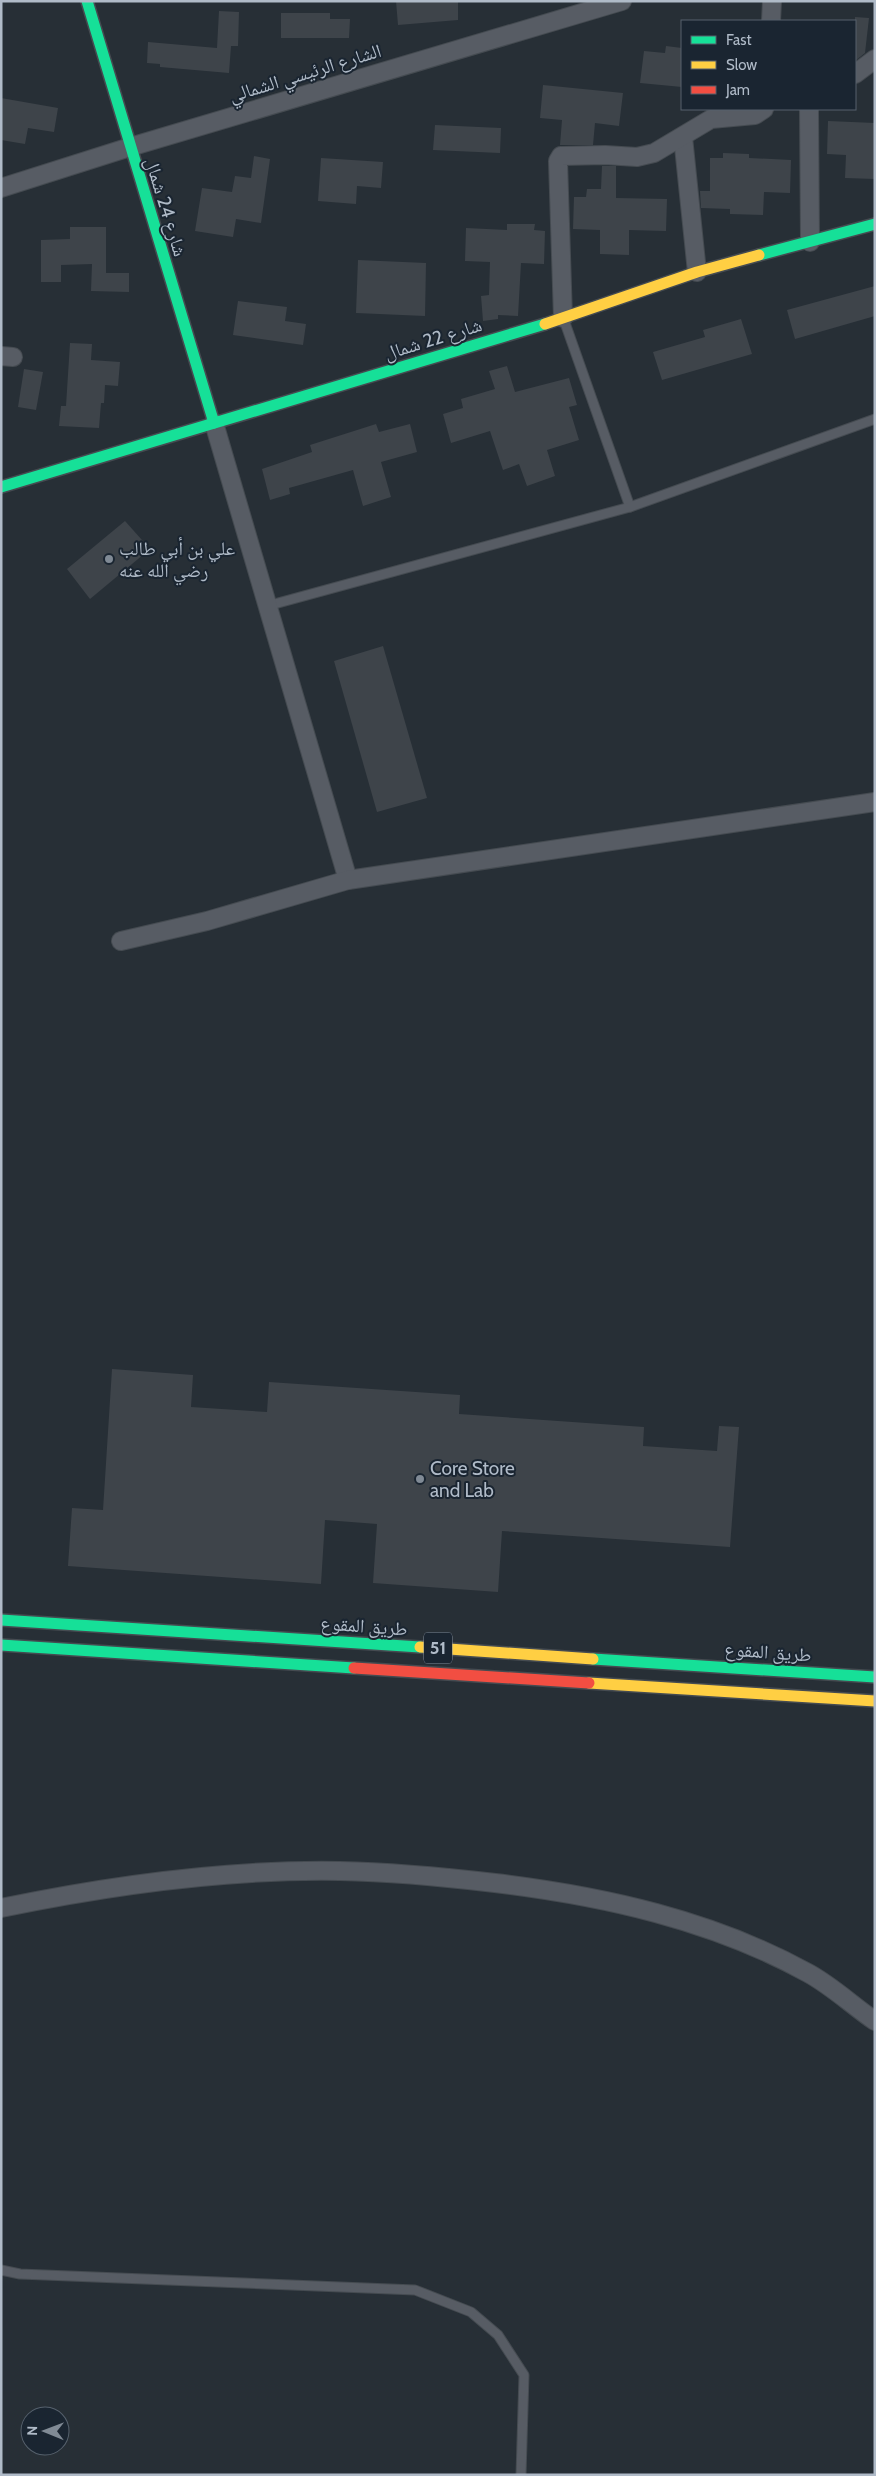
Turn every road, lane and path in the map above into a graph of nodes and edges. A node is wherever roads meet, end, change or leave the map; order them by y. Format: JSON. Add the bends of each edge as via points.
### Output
{"nodes":[{"id":1,"x":87,"y":1,"type":"edge"},
{"id":2,"x":622,"y":1,"type":"edge"},
{"id":3,"x":772,"y":1,"type":"edge"},
{"id":4,"x":771,"y":20,"type":"edge"},
{"id":5,"x":875,"y":59,"type":"edge"},
{"id":6,"x":856,"y":73,"type":"edge"},
{"id":7,"x":763,"y":110,"type":"edge"},
{"id":8,"x":810,"y":110,"type":"edge"},
{"id":9,"x":683,"y":137,"type":"junction"},
{"id":10,"x":130,"y":147,"type":"junction"},
{"id":11,"x":1,"y":188,"type":"edge"},
{"id":12,"x":875,"y":224,"type":"edge"},
{"id":13,"x":810,"y":242,"type":"junction"},
{"id":14,"x":697,"y":272,"type":"junction"},
{"id":15,"x":563,"y":318,"type":"junction"},
{"id":16,"x":875,"y":419,"type":"edge"},
{"id":17,"x":214,"y":423,"type":"junction"},
{"id":18,"x":1,"y":487,"type":"edge"},
{"id":19,"x":630,"y":507,"type":"junction"},
{"id":20,"x":267,"y":606,"type":"junction"},
{"id":21,"x":875,"y":802,"type":"edge"},
{"id":22,"x":348,"y":880,"type":"junction"},
{"id":23,"x":121,"y":941,"type":"dead end"},
{"id":24,"x":1,"y":1620,"type":"edge"},
{"id":25,"x":1,"y":1645,"type":"edge"},
{"id":26,"x":875,"y":1677,"type":"edge"},
{"id":27,"x":875,"y":1701,"type":"edge"},
{"id":28,"x":1,"y":1908,"type":"edge"},
{"id":29,"x":875,"y":2022,"type":"edge"},
{"id":30,"x":1,"y":2270,"type":"edge"},
{"id":31,"x":521,"y":2475,"type":"edge"}],
"edges":[{"from":1,"to":10,"type":"main road","name":"شارع 24 شمال"},
{"from":2,"to":10,"type":"street","name":"الشارع الرئيسي الشمالي"},
{"from":3,"to":4,"type":"street"},
{"from":5,"to":6,"type":"street"},
{"from":7,"to":9,"type":"street","via":[[755,116],[711,119]]},
{"from":8,"to":13,"type":"street"},
{"from":9,"to":14,"type":"street"},
{"from":9,"to":15,"type":"street","via":[[654,153],[637,157],[561,156],[558,161]]},
{"from":10,"to":11,"type":"street","name":"الشارع الرئيسي الشمالي"},
{"from":10,"to":17,"type":"main road","name":"شارع 24 شمال"},
{"from":12,"to":13,"type":"main road","name":"شارع 22 شمال"},
{"from":13,"to":14,"type":"main road","name":"شارع 22 شمال"},
{"from":14,"to":15,"type":"main road","name":"شارع 22 شمال"},
{"from":15,"to":17,"type":"main road","name":"شارع 22 شمال"},
{"from":15,"to":19,"type":"lane"},
{"from":16,"to":19,"type":"lane"},
{"from":17,"to":18,"type":"main road","name":"شارع 22 شمال"},
{"from":17,"to":20,"type":"street"},
{"from":19,"to":20,"type":"lane"},
{"from":20,"to":22,"type":"street"},
{"from":21,"to":22,"type":"street"},
{"from":22,"to":23,"type":"street"},
{"from":24,"to":26,"type":"main road","name":"طريق المقوع","number":"51"},
{"from":25,"to":27,"type":"main road","number":"51"},
{"from":28,"to":29,"type":"street","via":[[78,1892],[209,1876],[340,1871],[558,1890],[653,1912],[736,1938],[810,1974]]},
{"from":30,"to":31,"type":"lane","via":[[20,2274],[415,2290],[470,2312],[498,2335],[524,2376]]}]}
